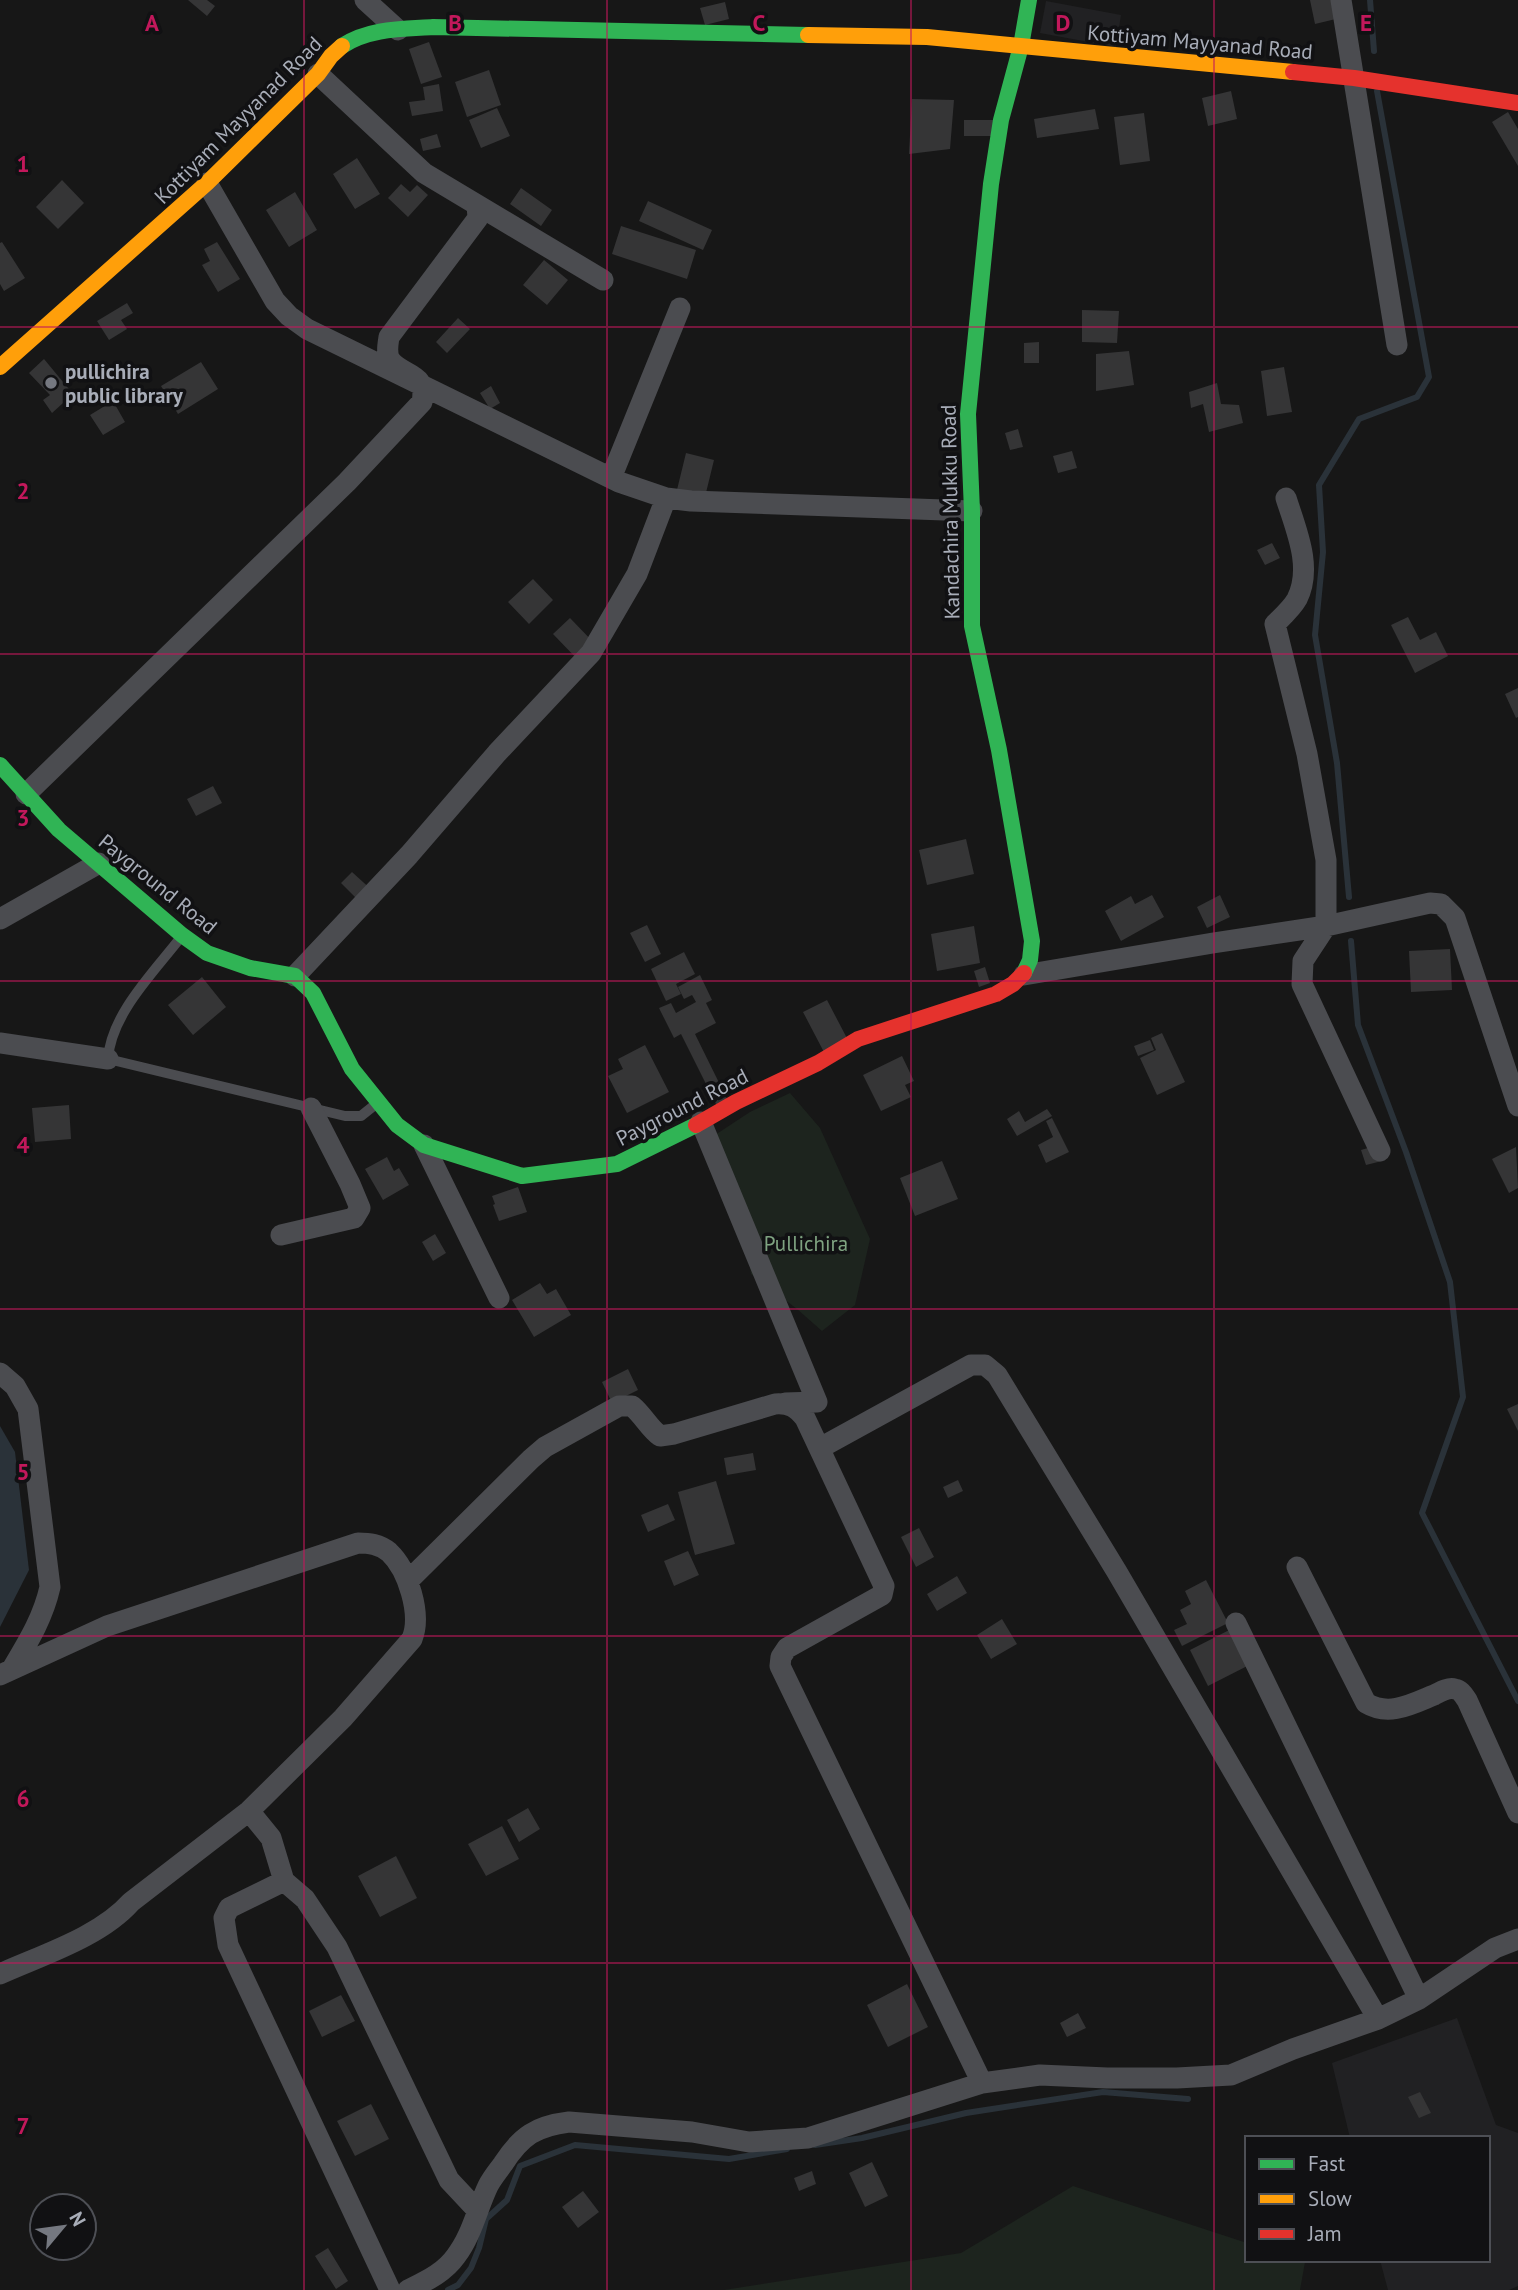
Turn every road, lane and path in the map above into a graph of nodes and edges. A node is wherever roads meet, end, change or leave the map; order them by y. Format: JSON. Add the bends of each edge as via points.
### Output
{"nodes":[{"id":1,"x":365,"y":0,"type":"edge"},
{"id":2,"x":1029,"y":0,"type":"edge"},
{"id":3,"x":1341,"y":0,"type":"edge"},
{"id":4,"x":398,"y":30,"type":"junction"},
{"id":5,"x":1021,"y":46,"type":"junction"},
{"id":6,"x":318,"y":74,"type":"junction"},
{"id":7,"x":1354,"y":78,"type":"junction"},
{"id":8,"x":1518,"y":103,"type":"edge"},
{"id":9,"x":207,"y":183,"type":"junction"},
{"id":10,"x":477,"y":205,"type":"junction"},
{"id":11,"x":603,"y":280,"type":"dead end"},
{"id":12,"x":680,"y":308,"type":"dead end"},
{"id":13,"x":1397,"y":345,"type":"dead end"},
{"id":14,"x":0,"y":367,"type":"edge"},
{"id":15,"x":422,"y":386,"type":"junction"},
{"id":16,"x":611,"y":478,"type":"junction"},
{"id":17,"x":666,"y":498,"type":"junction"},
{"id":18,"x":1286,"y":498,"type":"dead end"},
{"id":19,"x":972,"y":511,"type":"junction"},
{"id":20,"x":0,"y":765,"type":"edge"},
{"id":21,"x":26,"y":794,"type":"junction"},
{"id":22,"x":99,"y":863,"type":"junction"},
{"id":23,"x":0,"y":919,"type":"edge"},
{"id":24,"x":1326,"y":926,"type":"junction"},
{"id":25,"x":183,"y":935,"type":"junction"},
{"id":26,"x":1024,"y":975,"type":"junction"},
{"id":27,"x":295,"y":976,"type":"junction"},
{"id":28,"x":0,"y":1043,"type":"edge"},
{"id":29,"x":108,"y":1059,"type":"junction"},
{"id":30,"x":1516,"y":1097,"type":"edge"},
{"id":31,"x":378,"y":1102,"type":"junction"},
{"id":32,"x":311,"y":1108,"type":"junction"},
{"id":33,"x":701,"y":1122,"type":"junction"},
{"id":34,"x":424,"y":1145,"type":"junction"},
{"id":35,"x":1380,"y":1151,"type":"dead end"},
{"id":36,"x":281,"y":1235,"type":"dead end"},
{"id":37,"x":499,"y":1298,"type":"dead end"},
{"id":38,"x":0,"y":1373,"type":"edge"},
{"id":39,"x":785,"y":1403,"type":"junction"},
{"id":40,"x":820,"y":1448,"type":"junction"},
{"id":41,"x":1297,"y":1567,"type":"dead end"},
{"id":42,"x":408,"y":1581,"type":"junction"},
{"id":43,"x":1236,"y":1623,"type":"dead end"},
{"id":44,"x":6,"y":1672,"type":"edge"},
{"id":45,"x":249,"y":1811,"type":"junction"},
{"id":46,"x":1518,"y":1813,"type":"edge"},
{"id":47,"x":284,"y":1881,"type":"junction"},
{"id":48,"x":1518,"y":1939,"type":"edge"},
{"id":49,"x":0,"y":1974,"type":"edge"},
{"id":50,"x":1419,"y":1999,"type":"junction"},
{"id":51,"x":1378,"y":2019,"type":"junction"},
{"id":52,"x":982,"y":2083,"type":"junction"},
{"id":53,"x":478,"y":2211,"type":"junction"},
{"id":54,"x":390,"y":2290,"type":"edge"},
{"id":55,"x":408,"y":2290,"type":"edge"}],
"edges":[{"from":1,"to":4,"type":"street"},
{"from":2,"to":5,"type":"street","name":"Kandachira Mukku Road"},
{"from":3,"to":7,"type":"street"},
{"from":4,"to":5,"type":"street","name":"Kottiyam Mayyanad Road","via":[[927,37]]},
{"from":4,"to":6,"type":"street","name":"Kottiyam Mayyanad Road","via":[[346,43]]},
{"from":5,"to":7,"type":"street","name":"Kottiyam Mayyanad Road"},
{"from":5,"to":19,"type":"street","name":"Kandachira Mukku Road","via":[[1001,120],[991,184],[968,415]]},
{"from":6,"to":9,"type":"street","name":"Kottiyam Mayyanad Road"},
{"from":6,"to":10,"type":"street","via":[[424,173]]},
{"from":7,"to":8,"type":"street","name":"Kottiyam Mayyanad Road"},
{"from":7,"to":13,"type":"street"},
{"from":9,"to":14,"type":"street","name":"Kottiyam Mayyanad Road"},
{"from":9,"to":15,"type":"street","via":[[275,301],[289,316]]},
{"from":10,"to":11,"type":"street"},
{"from":10,"to":15,"type":"street","via":[[478,218],[389,337],[390,359]]},
{"from":12,"to":16,"type":"street"},
{"from":15,"to":16,"type":"street"},
{"from":15,"to":21,"type":"street","via":[[422,402],[346,482]]},
{"from":16,"to":17,"type":"street"},
{"from":17,"to":19,"type":"street"},
{"from":17,"to":27,"type":"street","via":[[637,574],[591,653]]},
{"from":18,"to":24,"type":"street","via":[[1305,576],[1296,601],[1275,624],[1307,754],[1326,860]]},
{"from":19,"to":26,"type":"street","name":"Kandachira Mukku Road","via":[[972,626],[1032,942],[1032,957]]},
{"from":20,"to":21,"type":"street","name":"Payground Road"},
{"from":21,"to":22,"type":"street","name":"Payground Road"},
{"from":22,"to":23,"type":"street"},
{"from":22,"to":25,"type":"street","name":"Payground Road"},
{"from":24,"to":26,"type":"street"},
{"from":24,"to":30,"type":"street","via":[[1441,904],[1455,918]]},
{"from":24,"to":35,"type":"street","via":[[1303,961],[1302,984]]},
{"from":25,"to":27,"type":"street","name":"Payground Road","via":[[207,953],[250,968]]},
{"from":25,"to":29,"type":"lane","via":[[120,1016]]},
{"from":26,"to":33,"type":"street","name":"Payground Road","via":[[996,994],[858,1039]]},
{"from":27,"to":31,"type":"street","name":"Payground Road","via":[[313,993],[352,1069]]},
{"from":28,"to":29,"type":"street"},
{"from":29,"to":32,"type":"lane"},
{"from":31,"to":32,"type":"lane","via":[[361,1116]]},
{"from":31,"to":34,"type":"street","name":"Payground Road","via":[[397,1125]]},
{"from":32,"to":36,"type":"street","via":[[359,1208],[354,1219]]},
{"from":33,"to":34,"type":"street","name":"Payground Road","via":[[617,1164],[522,1176]]},
{"from":33,"to":39,"type":"street","via":[[817,1402]]},
{"from":34,"to":37,"type":"street"},
{"from":38,"to":44,"type":"street","via":[[15,1386],[28,1409],[50,1587],[39,1620]]},
{"from":39,"to":40,"type":"street","via":[[805,1418]]},
{"from":39,"to":42,"type":"street","via":[[660,1436],[632,1406],[619,1406],[545,1447]]},
{"from":40,"to":51,"type":"street","via":[[971,1365],[985,1365],[997,1375]]},
{"from":40,"to":52,"type":"street","via":[[884,1586],[882,1595],[787,1648],[780,1666]]},
{"from":41,"to":46,"type":"street","via":[[1366,1703],[1391,1710],[1444,1690],[1462,1692]]},
{"from":42,"to":44,"type":"street","via":[[389,1552],[372,1542],[358,1543],[107,1626]]},
{"from":42,"to":45,"type":"street","via":[[417,1627],[412,1639],[343,1718]]},
{"from":43,"to":50,"type":"street"},
{"from":45,"to":47,"type":"street","via":[[271,1838]]},
{"from":45,"to":49,"type":"street","via":[[103,1927]]},
{"from":47,"to":53,"type":"street","via":[[305,1899],[337,1947],[449,2180]]},
{"from":47,"to":54,"type":"street","via":[[229,1908],[224,1918],[228,1945]]},
{"from":48,"to":50,"type":"street","via":[[1495,1948]]},
{"from":50,"to":51,"type":"street"},
{"from":51,"to":52,"type":"street","via":[[1231,2075],[1135,2078],[1040,2074]]},
{"from":52,"to":53,"type":"street","via":[[808,2138],[749,2142],[692,2132],[550,2124],[520,2142],[488,2185]]},
{"from":53,"to":55,"type":"street","via":[[456,2257],[436,2276]]}]}
